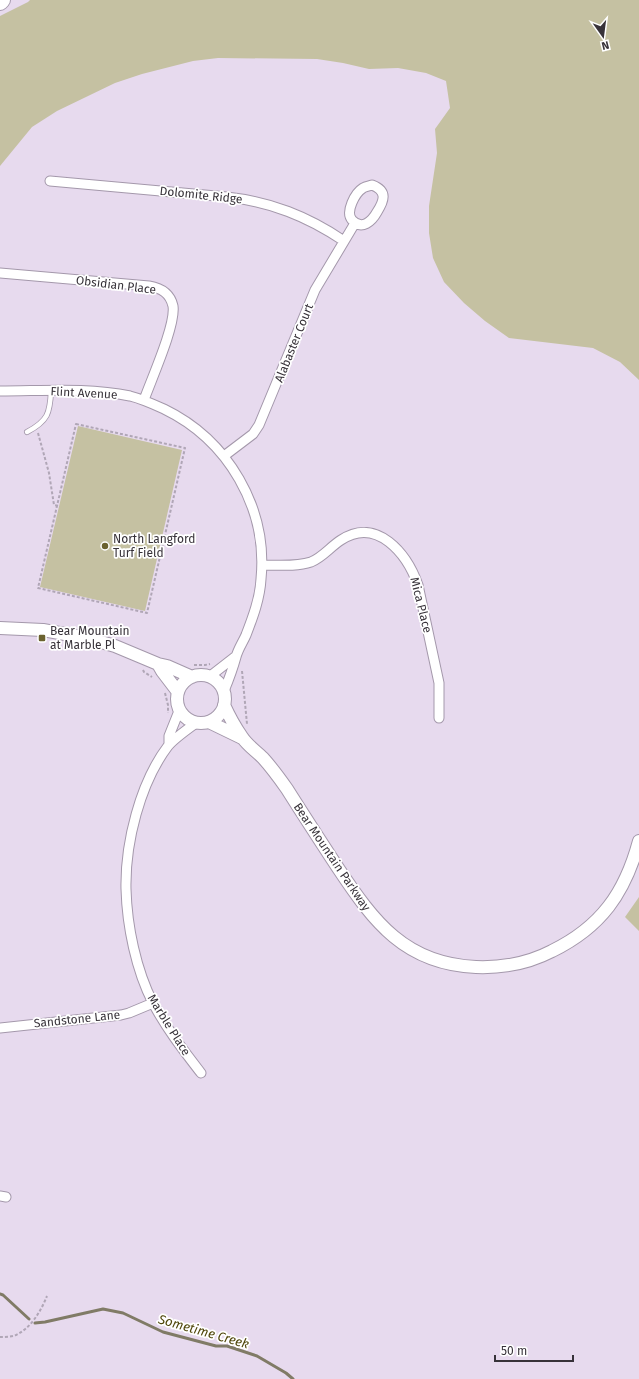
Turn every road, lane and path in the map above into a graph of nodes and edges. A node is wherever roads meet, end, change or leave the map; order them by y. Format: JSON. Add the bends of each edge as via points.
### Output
{"nodes":[{"id":1,"x":50,"y":181,"type":"dead end"},
{"id":2,"x":355,"y":223,"type":"junction"},
{"id":3,"x":344,"y":241,"type":"junction"},
{"id":4,"x":0,"y":273,"type":"edge"},
{"id":5,"x":0,"y":391,"type":"edge"},
{"id":6,"x":51,"y":391,"type":"junction"},
{"id":7,"x":144,"y":400,"type":"junction"},
{"id":8,"x":36,"y":428,"type":"junction"},
{"id":9,"x":27,"y":432,"type":"dead end"},
{"id":10,"x":224,"y":456,"type":"junction"},
{"id":11,"x":58,"y":506,"type":"junction"},
{"id":12,"x":262,"y":565,"type":"junction"},
{"id":13,"x":0,"y":628,"type":"edge"},
{"id":14,"x":236,"y":656,"type":"junction"},
{"id":15,"x":213,"y":662,"type":"dead end"},
{"id":16,"x":158,"y":664,"type":"junction"},
{"id":17,"x":187,"y":664,"type":"dead end"},
{"id":18,"x":242,"y":664,"type":"dead end"},
{"id":19,"x":192,"y":677,"type":"junction"},
{"id":20,"x":209,"y":677,"type":"junction"},
{"id":21,"x":224,"y":691,"type":"junction"},
{"id":22,"x":164,"y":692,"type":"dead end"},
{"id":23,"x":178,"y":692,"type":"junction"},
{"id":24,"x":224,"y":705,"type":"junction"},
{"id":25,"x":179,"y":711,"type":"junction"},
{"id":26,"x":168,"y":716,"type":"dead end"},
{"id":27,"x":439,"y":718,"type":"dead end"},
{"id":28,"x":209,"y":722,"type":"junction"},
{"id":29,"x":196,"y":723,"type":"junction"},
{"id":30,"x":244,"y":734,"type":"junction"},
{"id":31,"x":169,"y":744,"type":"junction"},
{"id":32,"x":639,"y":841,"type":"edge"},
{"id":33,"x":153,"y":1003,"type":"junction"},
{"id":34,"x":0,"y":1028,"type":"edge"},
{"id":35,"x":201,"y":1073,"type":"dead end"},
{"id":36,"x":47,"y":1296,"type":"dead end"},
{"id":37,"x":0,"y":1337,"type":"edge"}],
"edges":[{"from":1,"to":3,"type":"street","name":"Dolomite Ridge","via":[[256,201],[299,216]]},
{"from":2,"to":2,"type":"street","via":[[368,224],[372,220],[384,197],[378,188],[372,185],[361,188],[350,206],[350,218]]},
{"from":2,"to":3,"type":"street","name":"Alabaster Court"},
{"from":3,"to":10,"type":"street","name":"Alabaster Court","via":[[315,290],[260,425],[253,434]]},
{"from":4,"to":7,"type":"street","name":"Obsidian Place","via":[[149,286],[165,291],[173,305],[172,320]]},
{"from":5,"to":6,"type":"street","name":"Flint Avenue"},
{"from":6,"to":7,"type":"street","name":"Flint Avenue","via":[[106,392]]},
{"from":6,"to":8,"type":"lane","via":[[48,414]]},
{"from":7,"to":10,"type":"street","name":"Flint Avenue","via":[[188,422]]},
{"from":8,"to":9,"type":"lane"},
{"from":8,"to":11,"type":"path","via":[[49,473],[54,505]]},
{"from":10,"to":12,"type":"street","name":"Flint Avenue","via":[[239,478],[252,506],[260,536]]},
{"from":11,"to":11,"type":"path","via":[[38,588],[147,613],[185,448],[76,424]]},
{"from":12,"to":14,"type":"street","name":"Flint Avenue","via":[[254,612]]},
{"from":12,"to":27,"type":"street","name":"Mica Place","via":[[305,564],[323,556],[341,540],[354,534],[381,536],[392,543],[408,563],[418,585],[439,683]]},
{"from":13,"to":16,"type":"street","via":[[43,630],[87,638],[115,646]]},
{"from":14,"to":20,"type":"street","name":"Flint Avenue"},
{"from":14,"to":21,"type":"street","name":"Flint Avenue"},
{"from":15,"to":17,"type":"path","via":[[205,665]]},
{"from":16,"to":19,"type":"street"},
{"from":16,"to":23,"type":"street"},
{"from":18,"to":30,"type":"path"},
{"from":19,"to":20,"type":"street"},
{"from":19,"to":23,"type":"street"},
{"from":20,"to":21,"type":"street","via":[[218,682]]},
{"from":21,"to":24,"type":"street"},
{"from":22,"to":26,"type":"path"},
{"from":23,"to":25,"type":"street"},
{"from":24,"to":28,"type":"street","via":[[217,717]]},
{"from":24,"to":30,"type":"street","name":"Bear Mountain Parkway"},
{"from":25,"to":29,"type":"street"},
{"from":25,"to":31,"type":"street","name":"Marble Place","via":[[169,736]]},
{"from":28,"to":29,"type":"street"},
{"from":28,"to":30,"type":"street","name":"Bear Mountain Parkway"},
{"from":29,"to":31,"type":"street","name":"Marble Place"},
{"from":30,"to":32,"type":"street","name":"Bear Mountain Parkway","via":[[280,779],[373,916],[406,946],[426,957],[445,963],[480,967],[507,966],[526,962],[566,945],[598,920],[610,905],[628,875]]},
{"from":31,"to":33,"type":"street","name":"Marble Place","via":[[141,800],[131,838],[126,874],[131,933],[137,960]]},
{"from":33,"to":34,"type":"street","name":"Sandstone Lane","via":[[121,1015]]},
{"from":33,"to":35,"type":"street","name":"Marble Place"},
{"from":36,"to":37,"type":"path","via":[[42,1309],[28,1325],[15,1335]]}]}
